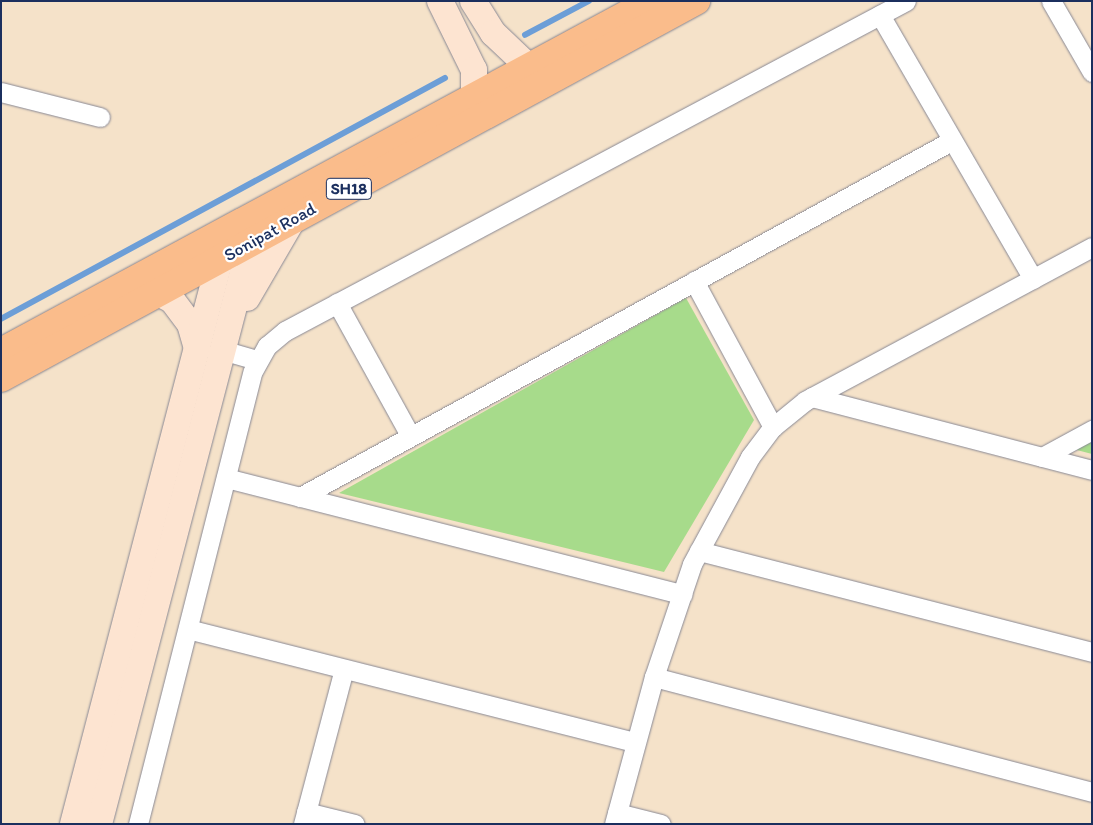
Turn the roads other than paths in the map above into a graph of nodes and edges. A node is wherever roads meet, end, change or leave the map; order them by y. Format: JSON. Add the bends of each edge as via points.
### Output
{"nodes":[{"id":1,"x":440,"y":1,"type":"edge"},
{"id":2,"x":473,"y":1,"type":"edge"},
{"id":3,"x":652,"y":1,"type":"edge"},
{"id":4,"x":696,"y":1,"type":"edge"},
{"id":5,"x":906,"y":1,"type":"edge"},
{"id":6,"x":1051,"y":1,"type":"edge"},
{"id":7,"x":880,"y":15,"type":"junction"},
{"id":8,"x":529,"y":67,"type":"junction"},
{"id":9,"x":1092,"y":72,"type":"edge"},
{"id":10,"x":1,"y":92,"type":"edge"},
{"id":11,"x":474,"y":97,"type":"junction"},
{"id":12,"x":100,"y":117,"type":"dead end"},
{"id":13,"x":952,"y":141,"type":"junction"},
{"id":14,"x":293,"y":219,"type":"junction"},
{"id":15,"x":239,"y":236,"type":"junction"},
{"id":16,"x":1092,"y":248,"type":"edge"},
{"id":17,"x":220,"y":259,"type":"junction"},
{"id":18,"x":1033,"y":279,"type":"junction"},
{"id":19,"x":694,"y":281,"type":"junction"},
{"id":20,"x":158,"y":293,"type":"junction"},
{"id":21,"x":337,"y":303,"type":"junction"},
{"id":22,"x":210,"y":349,"type":"junction"},
{"id":23,"x":1,"y":352,"type":"edge"},
{"id":24,"x":256,"y":360,"type":"junction"},
{"id":25,"x":1,"y":378,"type":"edge"},
{"id":26,"x":812,"y":398,"type":"junction"},
{"id":27,"x":773,"y":428,"type":"junction"},
{"id":28,"x":1092,"y":430,"type":"edge"},
{"id":29,"x":410,"y":435,"type":"junction"},
{"id":30,"x":1042,"y":457,"type":"junction"},
{"id":31,"x":1092,"y":470,"type":"edge"},
{"id":32,"x":226,"y":478,"type":"junction"},
{"id":33,"x":300,"y":496,"type":"junction"},
{"id":34,"x":699,"y":550,"type":"junction"},
{"id":35,"x":682,"y":594,"type":"junction"},
{"id":36,"x":188,"y":629,"type":"junction"},
{"id":37,"x":1092,"y":652,"type":"edge"},
{"id":38,"x":344,"y":669,"type":"junction"},
{"id":39,"x":654,"y":677,"type":"junction"},
{"id":40,"x":635,"y":742,"type":"junction"},
{"id":41,"x":1092,"y":792,"type":"edge"},
{"id":42,"x":305,"y":818,"type":"edge"},
{"id":43,"x":615,"y":818,"type":"edge"},
{"id":44,"x":73,"y":824,"type":"edge"},
{"id":45,"x":99,"y":824,"type":"edge"},
{"id":46,"x":138,"y":824,"type":"edge"},
{"id":47,"x":355,"y":824,"type":"edge"},
{"id":48,"x":661,"y":824,"type":"edge"}],
"edges":[{"from":1,"to":11,"type":"street","via":[[474,70]]},
{"from":2,"to":8,"type":"street","via":[[493,33]]},
{"from":3,"to":8,"type":"main road","name":"Sonipat Road","number":"SH18"},
{"from":4,"to":14,"type":"main road","name":"Sonipat Road","number":"SH18"},
{"from":5,"to":7,"type":"street"},
{"from":6,"to":9,"type":"street"},
{"from":7,"to":13,"type":"street"},
{"from":7,"to":21,"type":"street"},
{"from":8,"to":11,"type":"main road","name":"Sonipat Road","number":"SH18"},
{"from":10,"to":12,"type":"street"},
{"from":11,"to":15,"type":"main road","name":"Sonipat Road","number":"SH18","via":[[258,214]]},
{"from":13,"to":18,"type":"street"},
{"from":13,"to":19,"type":"street"},
{"from":14,"to":15,"type":"main road","name":"Sonipat Road","number":"SH18"},
{"from":14,"to":22,"type":"street"},
{"from":15,"to":17,"type":"main road","name":"Sonipat Road","number":"SH18"},
{"from":15,"to":22,"type":"street"},
{"from":15,"to":23,"type":"main road","name":"Sonipat Road","number":"SH18"},
{"from":16,"to":18,"type":"street"},
{"from":17,"to":20,"type":"main road","name":"Sonipat Road","number":"SH18"},
{"from":17,"to":22,"type":"street"},
{"from":18,"to":26,"type":"street"},
{"from":19,"to":27,"type":"street"},
{"from":19,"to":29,"type":"street"},
{"from":20,"to":22,"type":"street","via":[[172,300]]},
{"from":20,"to":25,"type":"main road","name":"Sonipat Road","number":"SH18"},
{"from":21,"to":24,"type":"street","via":[[285,331]]},
{"from":21,"to":29,"type":"street"},
{"from":22,"to":24,"type":"street"},
{"from":22,"to":44,"type":"street"},
{"from":22,"to":45,"type":"street"},
{"from":24,"to":32,"type":"street"},
{"from":26,"to":27,"type":"street"},
{"from":26,"to":30,"type":"street"},
{"from":27,"to":34,"type":"street","via":[[750,457]]},
{"from":28,"to":30,"type":"street"},
{"from":29,"to":33,"type":"street"},
{"from":30,"to":31,"type":"street"},
{"from":32,"to":33,"type":"street"},
{"from":32,"to":36,"type":"street"},
{"from":33,"to":35,"type":"street"},
{"from":34,"to":35,"type":"street"},
{"from":34,"to":37,"type":"street"},
{"from":35,"to":39,"type":"street"},
{"from":36,"to":38,"type":"street"},
{"from":36,"to":46,"type":"street"},
{"from":38,"to":40,"type":"street"},
{"from":38,"to":42,"type":"street"},
{"from":39,"to":40,"type":"street"},
{"from":39,"to":41,"type":"street"},
{"from":40,"to":43,"type":"street"},
{"from":42,"to":47,"type":"street"},
{"from":43,"to":48,"type":"street"}]}
